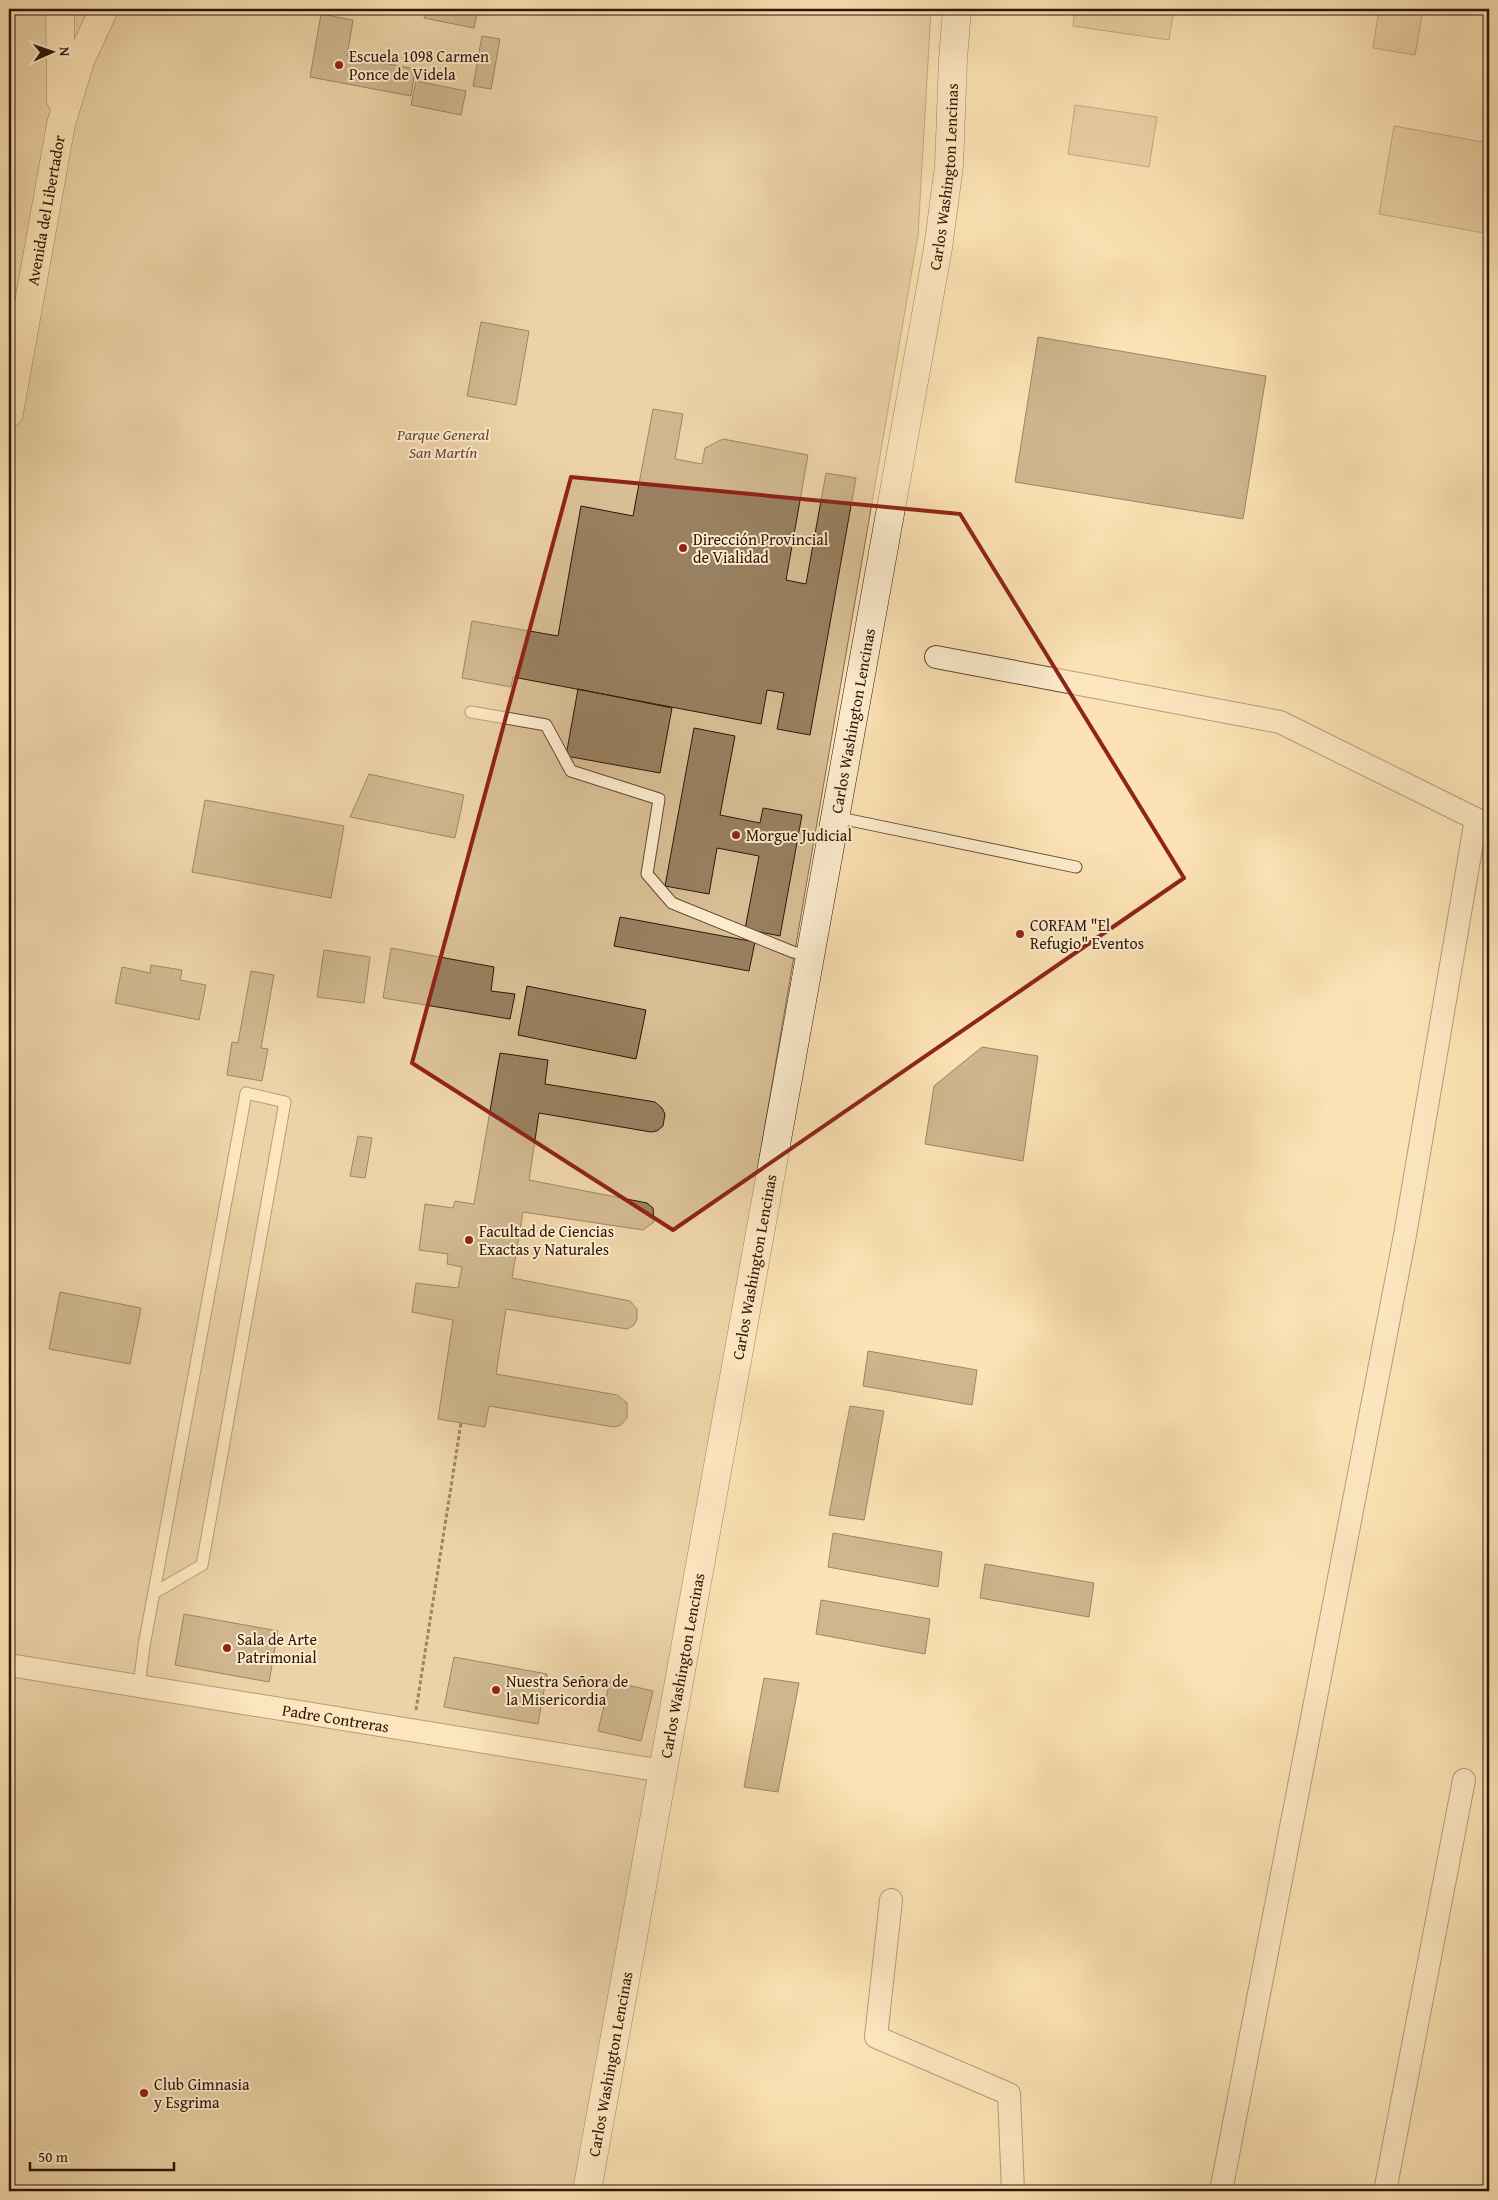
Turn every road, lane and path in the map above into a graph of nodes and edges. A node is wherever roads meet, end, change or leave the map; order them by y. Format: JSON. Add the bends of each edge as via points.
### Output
{"nodes":[{"id":1,"x":60,"y":9,"type":"edge"},
{"id":2,"x":104,"y":9,"type":"edge"},
{"id":3,"x":939,"y":9,"type":"edge"},
{"id":4,"x":957,"y":9,"type":"edge"},
{"id":5,"x":61,"y":124,"type":"junction"},
{"id":6,"x":921,"y":342,"type":"junction"},
{"id":7,"x":9,"y":413,"type":"edge"},
{"id":8,"x":936,"y":657,"type":"dead end"},
{"id":9,"x":471,"y":712,"type":"dead end"},
{"id":10,"x":835,"y":817,"type":"junction"},
{"id":11,"x":1076,"y":867,"type":"dead end"},
{"id":12,"x":810,"y":956,"type":"junction"},
{"id":13,"x":461,"y":1423,"type":"dead end"},
{"id":14,"x":154,"y":1593,"type":"junction"},
{"id":15,"x":9,"y":1664,"type":"edge"},
{"id":16,"x":139,"y":1687,"type":"junction"},
{"id":17,"x":412,"y":1731,"type":"junction"},
{"id":18,"x":662,"y":1771,"type":"junction"},
{"id":19,"x":1464,"y":1780,"type":"dead end"},
{"id":20,"x":891,"y":1900,"type":"dead end"},
{"id":21,"x":587,"y":2191,"type":"edge"},
{"id":22,"x":1013,"y":2191,"type":"edge"},
{"id":23,"x":1222,"y":2191,"type":"edge"},
{"id":24,"x":1385,"y":2191,"type":"edge"}],
"edges":[{"from":1,"to":5,"type":"main road","name":"Avenida del Libertador"},
{"from":2,"to":5,"type":"main road","name":"Avenida del Libertador","via":[[80,61]]},
{"from":3,"to":6,"type":"main road","name":"Carlos Washington Lencinas","via":[[936,116]]},
{"from":4,"to":6,"type":"main road","name":"Carlos Washington Lencinas","via":[[949,166]]},
{"from":5,"to":7,"type":"main road","name":"Avenida del Libertador"},
{"from":6,"to":10,"type":"main road","name":"Carlos Washington Lencinas"},
{"from":8,"to":23,"type":"street","via":[[1280,722],[1476,819],[1405,1235]]},
{"from":9,"to":12,"type":"lane","via":[[546,725],[571,771],[659,799],[646,874],[672,903]]},
{"from":10,"to":11,"type":"lane"},
{"from":10,"to":12,"type":"main road","name":"Carlos Washington Lencinas"},
{"from":12,"to":18,"type":"main road","name":"Carlos Washington Lencinas"},
{"from":13,"to":17,"type":"path"},
{"from":14,"to":14,"type":"lane","via":[[246,1093],[285,1102],[202,1565]]},
{"from":14,"to":16,"type":"lane"},
{"from":15,"to":16,"type":"street","name":"Padre Contreras"},
{"from":16,"to":17,"type":"street","name":"Padre Contreras"},
{"from":17,"to":18,"type":"street","name":"Padre Contreras"},
{"from":18,"to":21,"type":"main road","name":"Carlos Washington Lencinas"},
{"from":19,"to":24,"type":"street"},
{"from":20,"to":22,"type":"street","via":[[876,2037],[1009,2094]]}]}
